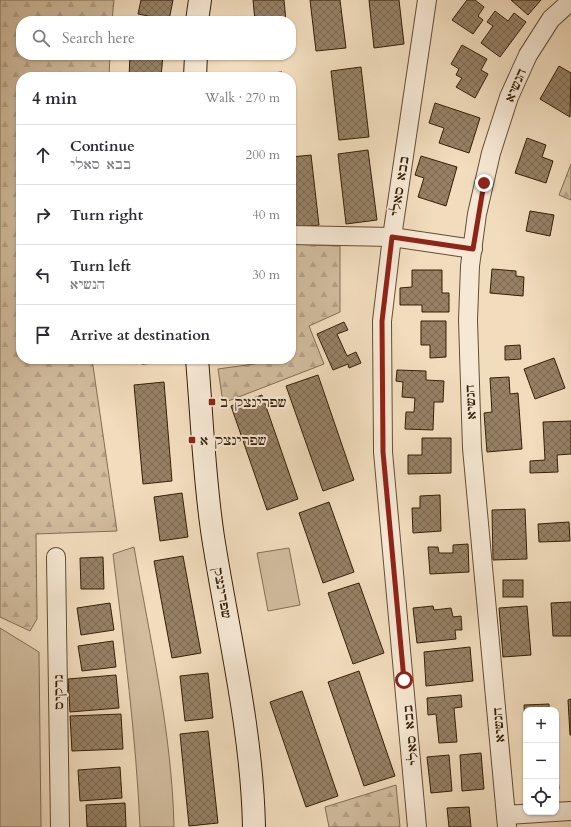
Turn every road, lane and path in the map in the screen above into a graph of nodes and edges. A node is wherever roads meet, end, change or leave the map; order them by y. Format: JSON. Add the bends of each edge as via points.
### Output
{"nodes":[{"id":1,"x":200,"y":0,"type":"edge"},
{"id":2,"x":427,"y":0,"type":"edge"},
{"id":3,"x":571,"y":1,"type":"edge"},
{"id":4,"x":198,"y":16,"type":"edge"},
{"id":5,"x":196,"y":60,"type":"edge"},
{"id":6,"x":195,"y":72,"type":"edge"},
{"id":7,"x":296,"y":235,"type":"edge"},
{"id":8,"x":392,"y":237,"type":"junction"},
{"id":9,"x":473,"y":249,"type":"junction"},
{"id":10,"x":197,"y":364,"type":"edge"},
{"id":11,"x":56,"y":557,"type":"dead end"},
{"id":12,"x":571,"y":811,"type":"edge"},
{"id":13,"x":506,"y":821,"type":"edge"},
{"id":14,"x":60,"y":827,"type":"edge"},
{"id":15,"x":254,"y":827,"type":"edge"},
{"id":16,"x":418,"y":827,"type":"edge"}],
"edges":[{"from":1,"to":4,"type":"street"},
{"from":2,"to":8,"type":"street","name":"בבא סאלי"},
{"from":3,"to":9,"type":"street","name":"הנשיא","via":[[551,19],[532,49],[509,97],[491,152],[477,214]]},
{"from":5,"to":6,"type":"street"},
{"from":7,"to":8,"type":"street"},
{"from":8,"to":9,"type":"street"},
{"from":8,"to":16,"type":"street","name":"בבא סאלי","via":[[382,321],[383,452]]},
{"from":9,"to":13,"type":"street","name":"הנשיא","via":[[468,320],[472,448]]},
{"from":10,"to":15,"type":"street","name":"שפרינצק","via":[[213,536],[243,710],[251,769]]},
{"from":11,"to":14,"type":"street","name":"נרקיס"},
{"from":12,"to":13,"type":"street"}]}
